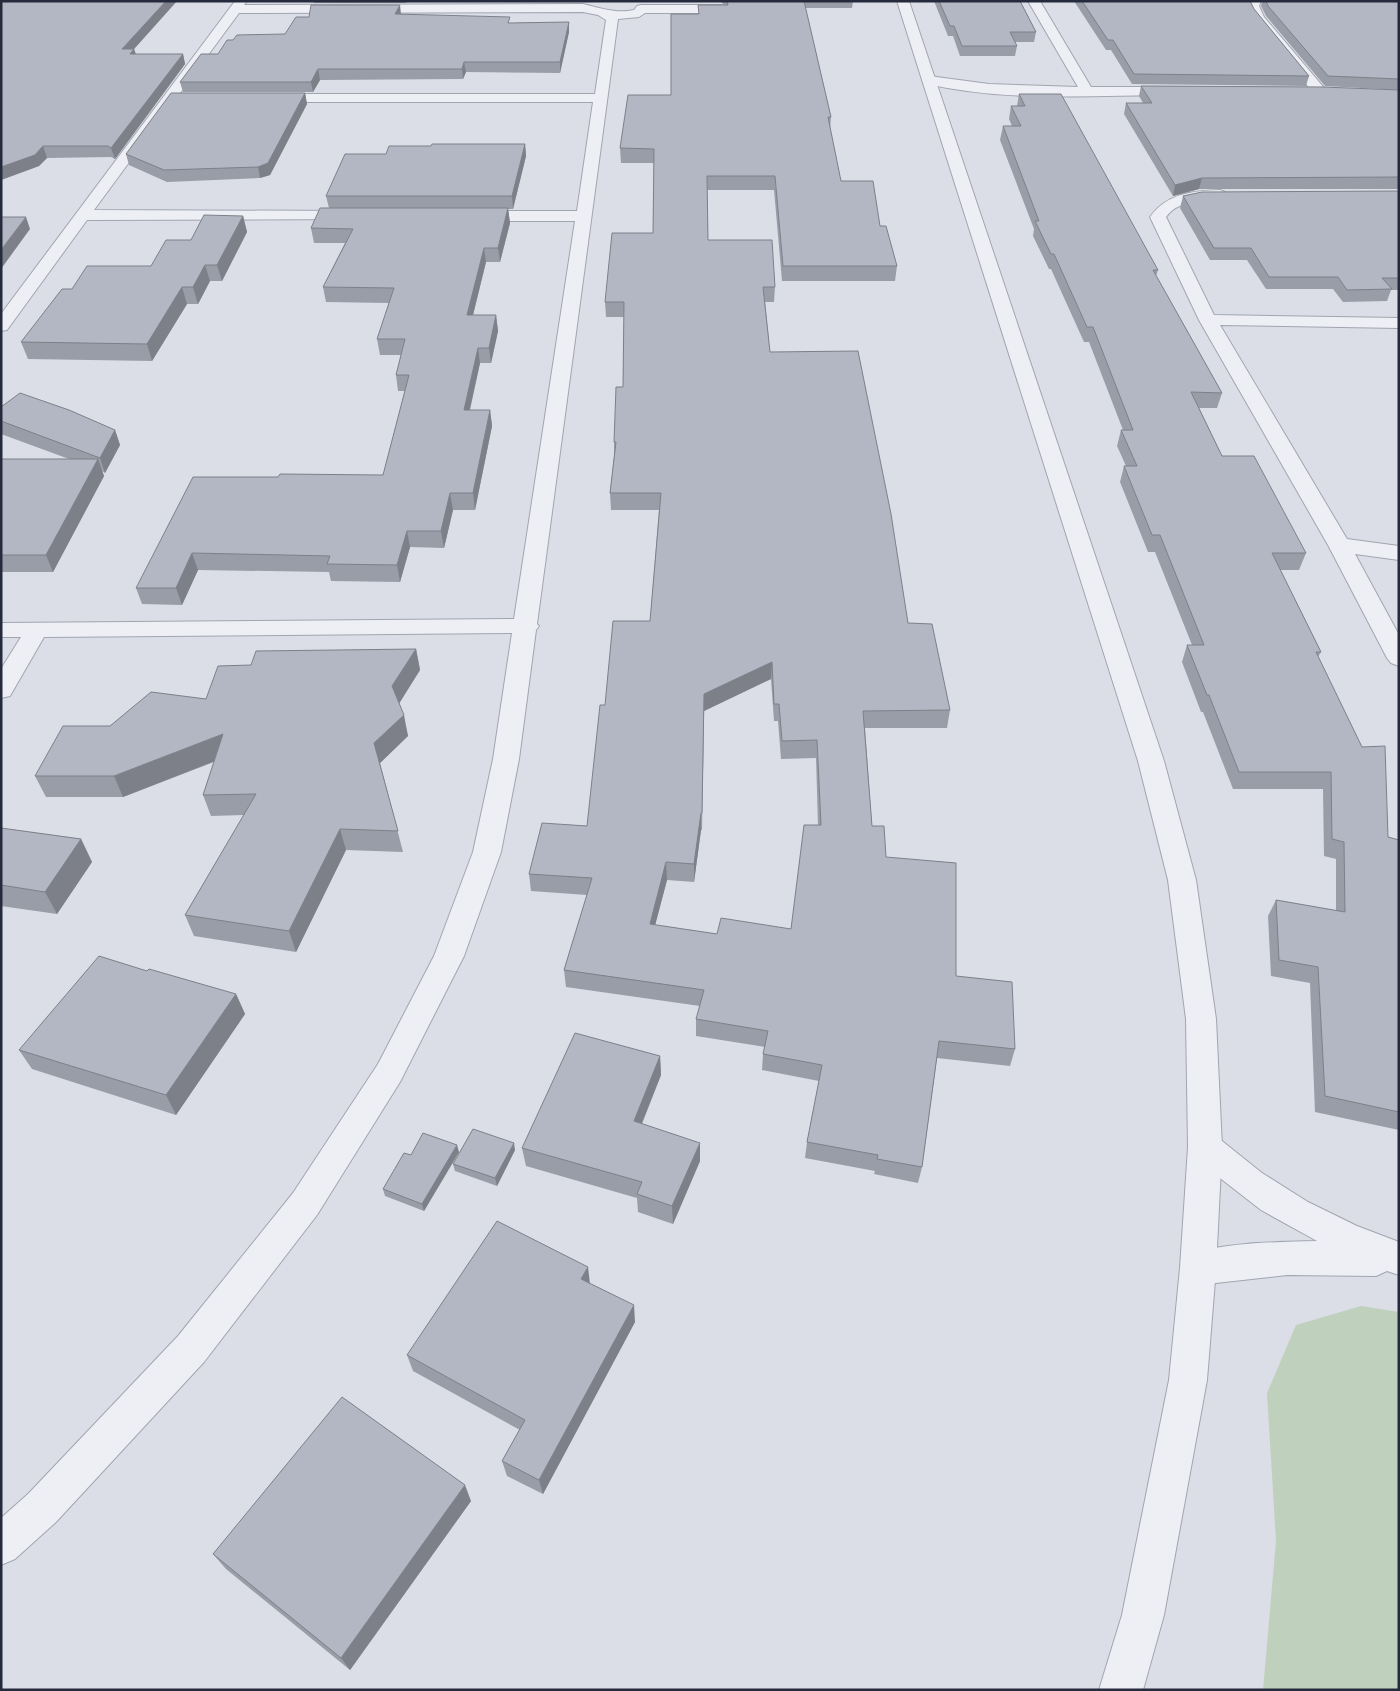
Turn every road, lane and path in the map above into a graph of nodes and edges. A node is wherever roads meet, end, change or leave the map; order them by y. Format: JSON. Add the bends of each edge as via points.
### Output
{"nodes":[{"id":1,"x":903,"y":1,"type":"edge"},
{"id":2,"x":1034,"y":1,"type":"edge"},
{"id":3,"x":1255,"y":1,"type":"edge"},
{"id":4,"x":238,"y":5,"type":"edge"},
{"id":5,"x":723,"y":9,"type":"edge"},
{"id":6,"x":603,"y":13,"type":"junction"},
{"id":7,"x":932,"y":90,"type":"junction"},
{"id":8,"x":1054,"y":90,"type":"junction"},
{"id":9,"x":1086,"y":90,"type":"junction"},
{"id":10,"x":1193,"y":91,"type":"edge"},
{"id":11,"x":1301,"y":92,"type":"edge"},
{"id":12,"x":170,"y":98,"type":"junction"},
{"id":13,"x":190,"y":98,"type":"edge"},
{"id":14,"x":260,"y":98,"type":"edge"},
{"id":15,"x":599,"y":98,"type":"junction"},
{"id":16,"x":1237,"y":195,"type":"edge"},
{"id":17,"x":83,"y":216,"type":"junction"},
{"id":18,"x":365,"y":216,"type":"edge"},
{"id":19,"x":454,"y":216,"type":"edge"},
{"id":20,"x":582,"y":216,"type":"junction"},
{"id":21,"x":1208,"y":320,"type":"junction"},
{"id":22,"x":1399,"y":323,"type":"edge"},
{"id":23,"x":1,"y":326,"type":"edge"},
{"id":24,"x":1339,"y":545,"type":"junction"},
{"id":25,"x":1399,"y":553,"type":"edge"},
{"id":26,"x":527,"y":626,"type":"junction"},
{"id":27,"x":1,"y":630,"type":"edge"},
{"id":28,"x":36,"y":631,"type":"junction"},
{"id":29,"x":1399,"y":658,"type":"edge"},
{"id":30,"x":1,"y":690,"type":"edge"},
{"id":31,"x":1205,"y":1147,"type":"junction"},
{"id":32,"x":1399,"y":1259,"type":"edge"},
{"id":33,"x":1198,"y":1268,"type":"junction"},
{"id":34,"x":1,"y":1545,"type":"edge"},
{"id":35,"x":1121,"y":1690,"type":"edge"}],
"edges":[{"from":1,"to":7,"type":"street"},
{"from":2,"to":9,"type":"street"},
{"from":3,"to":11,"type":"street","via":[[1252,6],[1259,18],[1325,92]]},
{"from":4,"to":6,"type":"street","via":[[574,8]]},
{"from":4,"to":12,"type":"street"},
{"from":5,"to":6,"type":"street","via":[[641,9],[639,13],[625,16]]},
{"from":6,"to":15,"type":"street","via":[[612,19]]},
{"from":7,"to":8,"type":"street"},
{"from":7,"to":8,"type":"street","via":[[982,94]]},
{"from":7,"to":31,"type":"street","via":[[1151,761],[1182,880],[1201,1019]]},
{"from":8,"to":9,"type":"street"},
{"from":9,"to":10,"type":"street"},
{"from":12,"to":13,"type":"street"},
{"from":12,"to":17,"type":"street"},
{"from":14,"to":15,"type":"street"},
{"from":15,"to":20,"type":"street"},
{"from":16,"to":21,"type":"street","via":[[1178,200],[1164,207],[1158,217]]},
{"from":17,"to":18,"type":"street"},
{"from":17,"to":23,"type":"street"},
{"from":19,"to":20,"type":"street"},
{"from":20,"to":26,"type":"street"},
{"from":21,"to":22,"type":"street"},
{"from":21,"to":24,"type":"street"},
{"from":24,"to":25,"type":"street"},
{"from":24,"to":29,"type":"street"},
{"from":26,"to":28,"type":"street"},
{"from":26,"to":34,"type":"street","via":[[506,759],[487,852],[449,956],[389,1073],[305,1204],[191,1349],[42,1508]]},
{"from":27,"to":28,"type":"street"},
{"from":28,"to":30,"type":"street"},
{"from":31,"to":32,"type":"street","via":[[1237,1176],[1274,1202],[1315,1225]]},
{"from":31,"to":33,"type":"street"},
{"from":32,"to":33,"type":"street","via":[[1299,1257],[1247,1260]]},
{"from":33,"to":35,"type":"street","via":[[1188,1380],[1143,1615]]}]}
